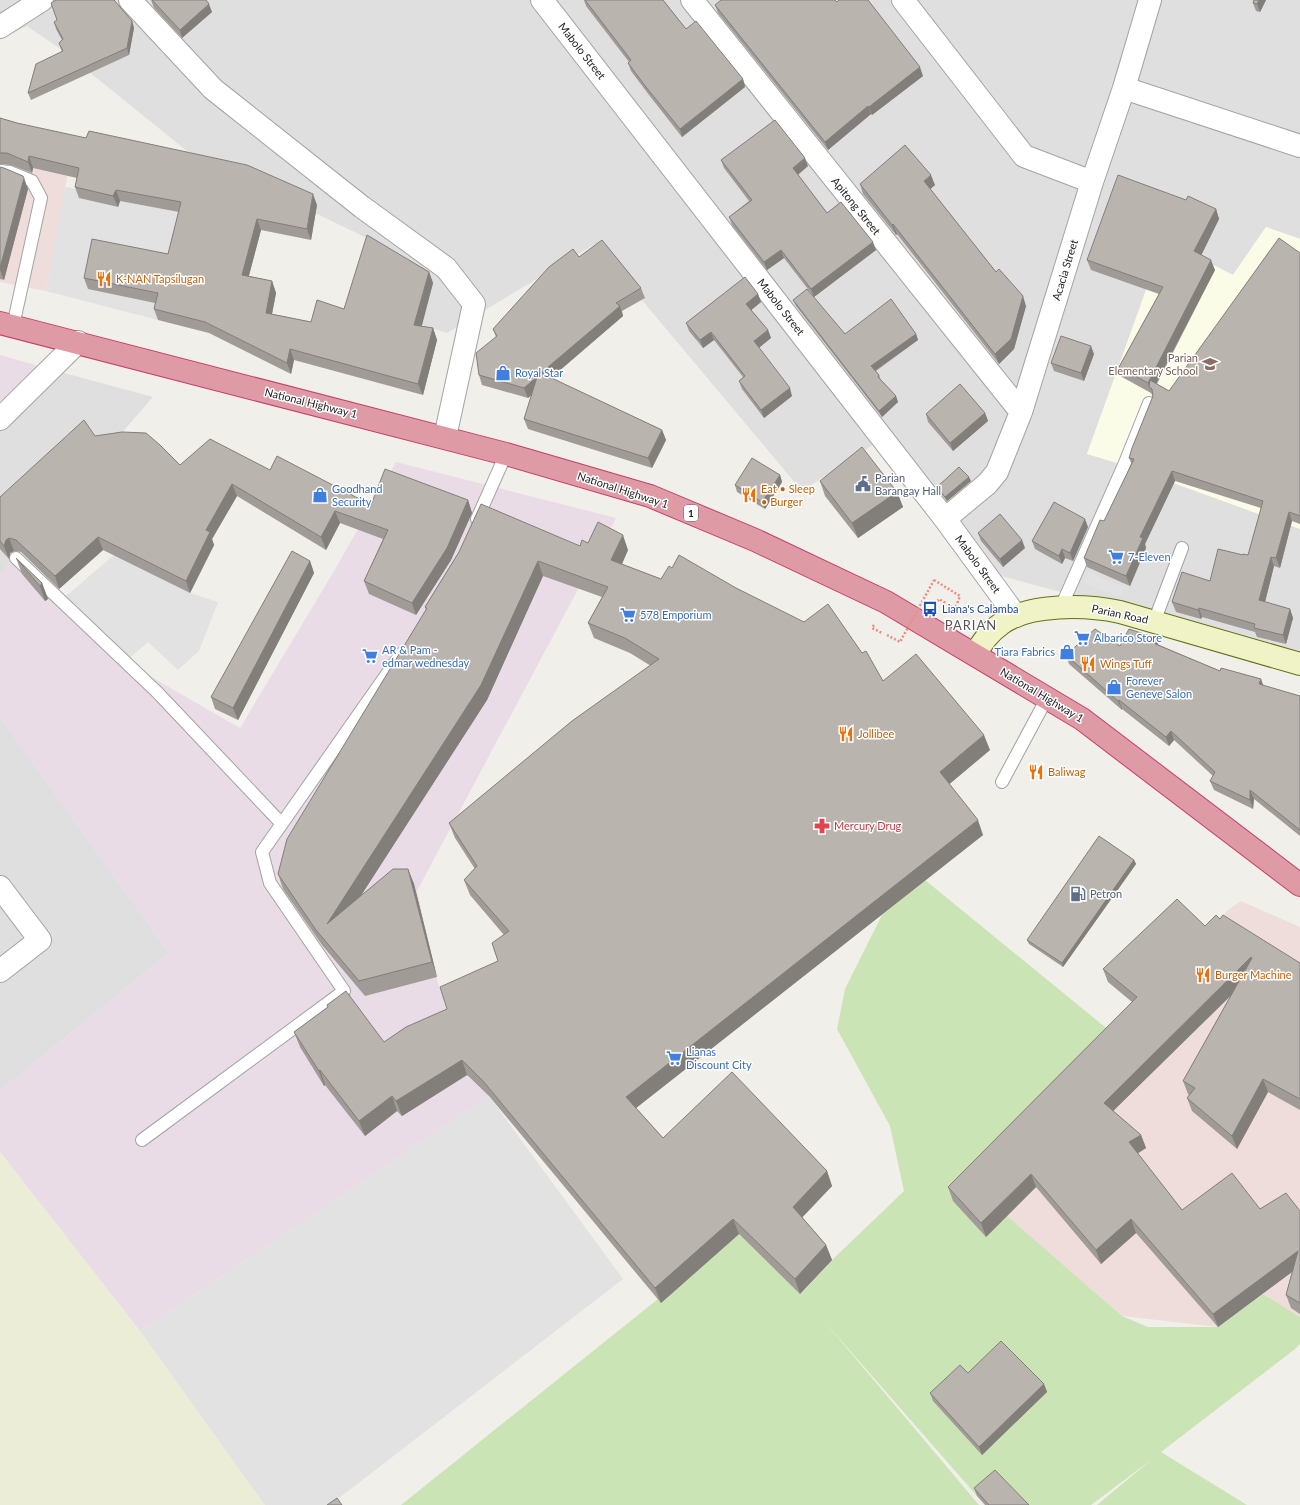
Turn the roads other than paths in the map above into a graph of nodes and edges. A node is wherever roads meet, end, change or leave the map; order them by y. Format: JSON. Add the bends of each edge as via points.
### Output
{"nodes":[{"id":1,"x":42,"y":0,"type":"edge"},
{"id":2,"x":130,"y":0,"type":"edge"},
{"id":3,"x":542,"y":0,"type":"edge"},
{"id":4,"x":692,"y":0,"type":"edge"},
{"id":5,"x":903,"y":0,"type":"edge"},
{"id":6,"x":1150,"y":0,"type":"edge"},
{"id":7,"x":0,"y":27,"type":"edge"},
{"id":8,"x":1124,"y":88,"type":"junction"},
{"id":9,"x":1300,"y":146,"type":"edge"},
{"id":10,"x":0,"y":170,"type":"edge"},
{"id":11,"x":1092,"y":182,"type":"junction"},
{"id":12,"x":7,"y":324,"type":"edge"},
{"id":13,"x":78,"y":342,"type":"junction"},
{"id":14,"x":1149,"y":403,"type":"edge"},
{"id":15,"x":1021,"y":412,"type":"junction"},
{"id":16,"x":0,"y":419,"type":"edge"},
{"id":17,"x":445,"y":437,"type":"junction"},
{"id":18,"x":506,"y":454,"type":"junction"},
{"id":19,"x":945,"y":519,"type":"junction"},
{"id":20,"x":474,"y":527,"type":"edge"},
{"id":21,"x":1182,"y":548,"type":"dead end"},
{"id":22,"x":16,"y":558,"type":"edge"},
{"id":23,"x":1061,"y":607,"type":"junction"},
{"id":24,"x":1016,"y":616,"type":"junction"},
{"id":25,"x":1154,"y":622,"type":"junction"},
{"id":26,"x":408,"y":644,"type":"edge"},
{"id":27,"x":974,"y":654,"type":"junction"},
{"id":28,"x":1300,"y":664,"type":"edge"},
{"id":29,"x":1047,"y":698,"type":"junction"},
{"id":30,"x":1002,"y":782,"type":"dead end"},
{"id":31,"x":281,"y":824,"type":"junction"},
{"id":32,"x":1300,"y":885,"type":"edge"},
{"id":33,"x":0,"y":887,"type":"edge"},
{"id":34,"x":0,"y":972,"type":"edge"},
{"id":35,"x":142,"y":1140,"type":"dead end"}],
"edges":[{"from":1,"to":7,"type":"street"},
{"from":2,"to":17,"type":"street","via":[[213,89],[362,207],[446,268],[474,304]]},
{"from":3,"to":19,"type":"street","name":"Mabolo Street"},
{"from":4,"to":15,"type":"street","name":"Apitong Street"},
{"from":5,"to":11,"type":"street","via":[[1024,156]]},
{"from":6,"to":8,"type":"street","name":"Acacia Street"},
{"from":8,"to":9,"type":"street"},
{"from":8,"to":11,"type":"street","name":"Acacia Street"},
{"from":10,"to":12,"type":"lane","via":[[32,181],[41,198]]},
{"from":11,"to":15,"type":"street","name":"Acacia Street"},
{"from":12,"to":13,"type":"highway","name":"National Highway 1","number":"1"},
{"from":13,"to":16,"type":"street"},
{"from":13,"to":17,"type":"highway","name":"National Highway 1","number":"1"},
{"from":14,"to":23,"type":"lane"},
{"from":15,"to":19,"type":"street","name":"Acacia Street","via":[[997,472],[987,484]]},
{"from":17,"to":18,"type":"highway","name":"National Highway 1","number":"1"},
{"from":18,"to":20,"type":"lane"},
{"from":18,"to":27,"type":"highway","name":"National Highway 1","number":"1","via":[[650,496],[748,537],[871,593]]},
{"from":19,"to":24,"type":"street","name":"Mabolo Street"},
{"from":21,"to":25,"type":"lane"},
{"from":22,"to":31,"type":"lane","via":[[157,692]]},
{"from":23,"to":24,"type":"main road","name":"Parian Road"},
{"from":23,"to":25,"type":"main road","name":"Parian Road","via":[[1103,608]]},
{"from":24,"to":27,"type":"main road","name":"Parian Road","via":[[989,634]]},
{"from":25,"to":28,"type":"main road","name":"Parian Road"},
{"from":26,"to":31,"type":"lane"},
{"from":27,"to":29,"type":"highway","name":"National Highway 1","number":"1"},
{"from":29,"to":30,"type":"lane"},
{"from":29,"to":32,"type":"highway","name":"National Highway 1","number":"1","via":[[1082,719]]},
{"from":31,"to":35,"type":"lane","via":[[262,852],[270,883],[344,991]]},
{"from":33,"to":34,"type":"street","via":[[40,940]]}]}
